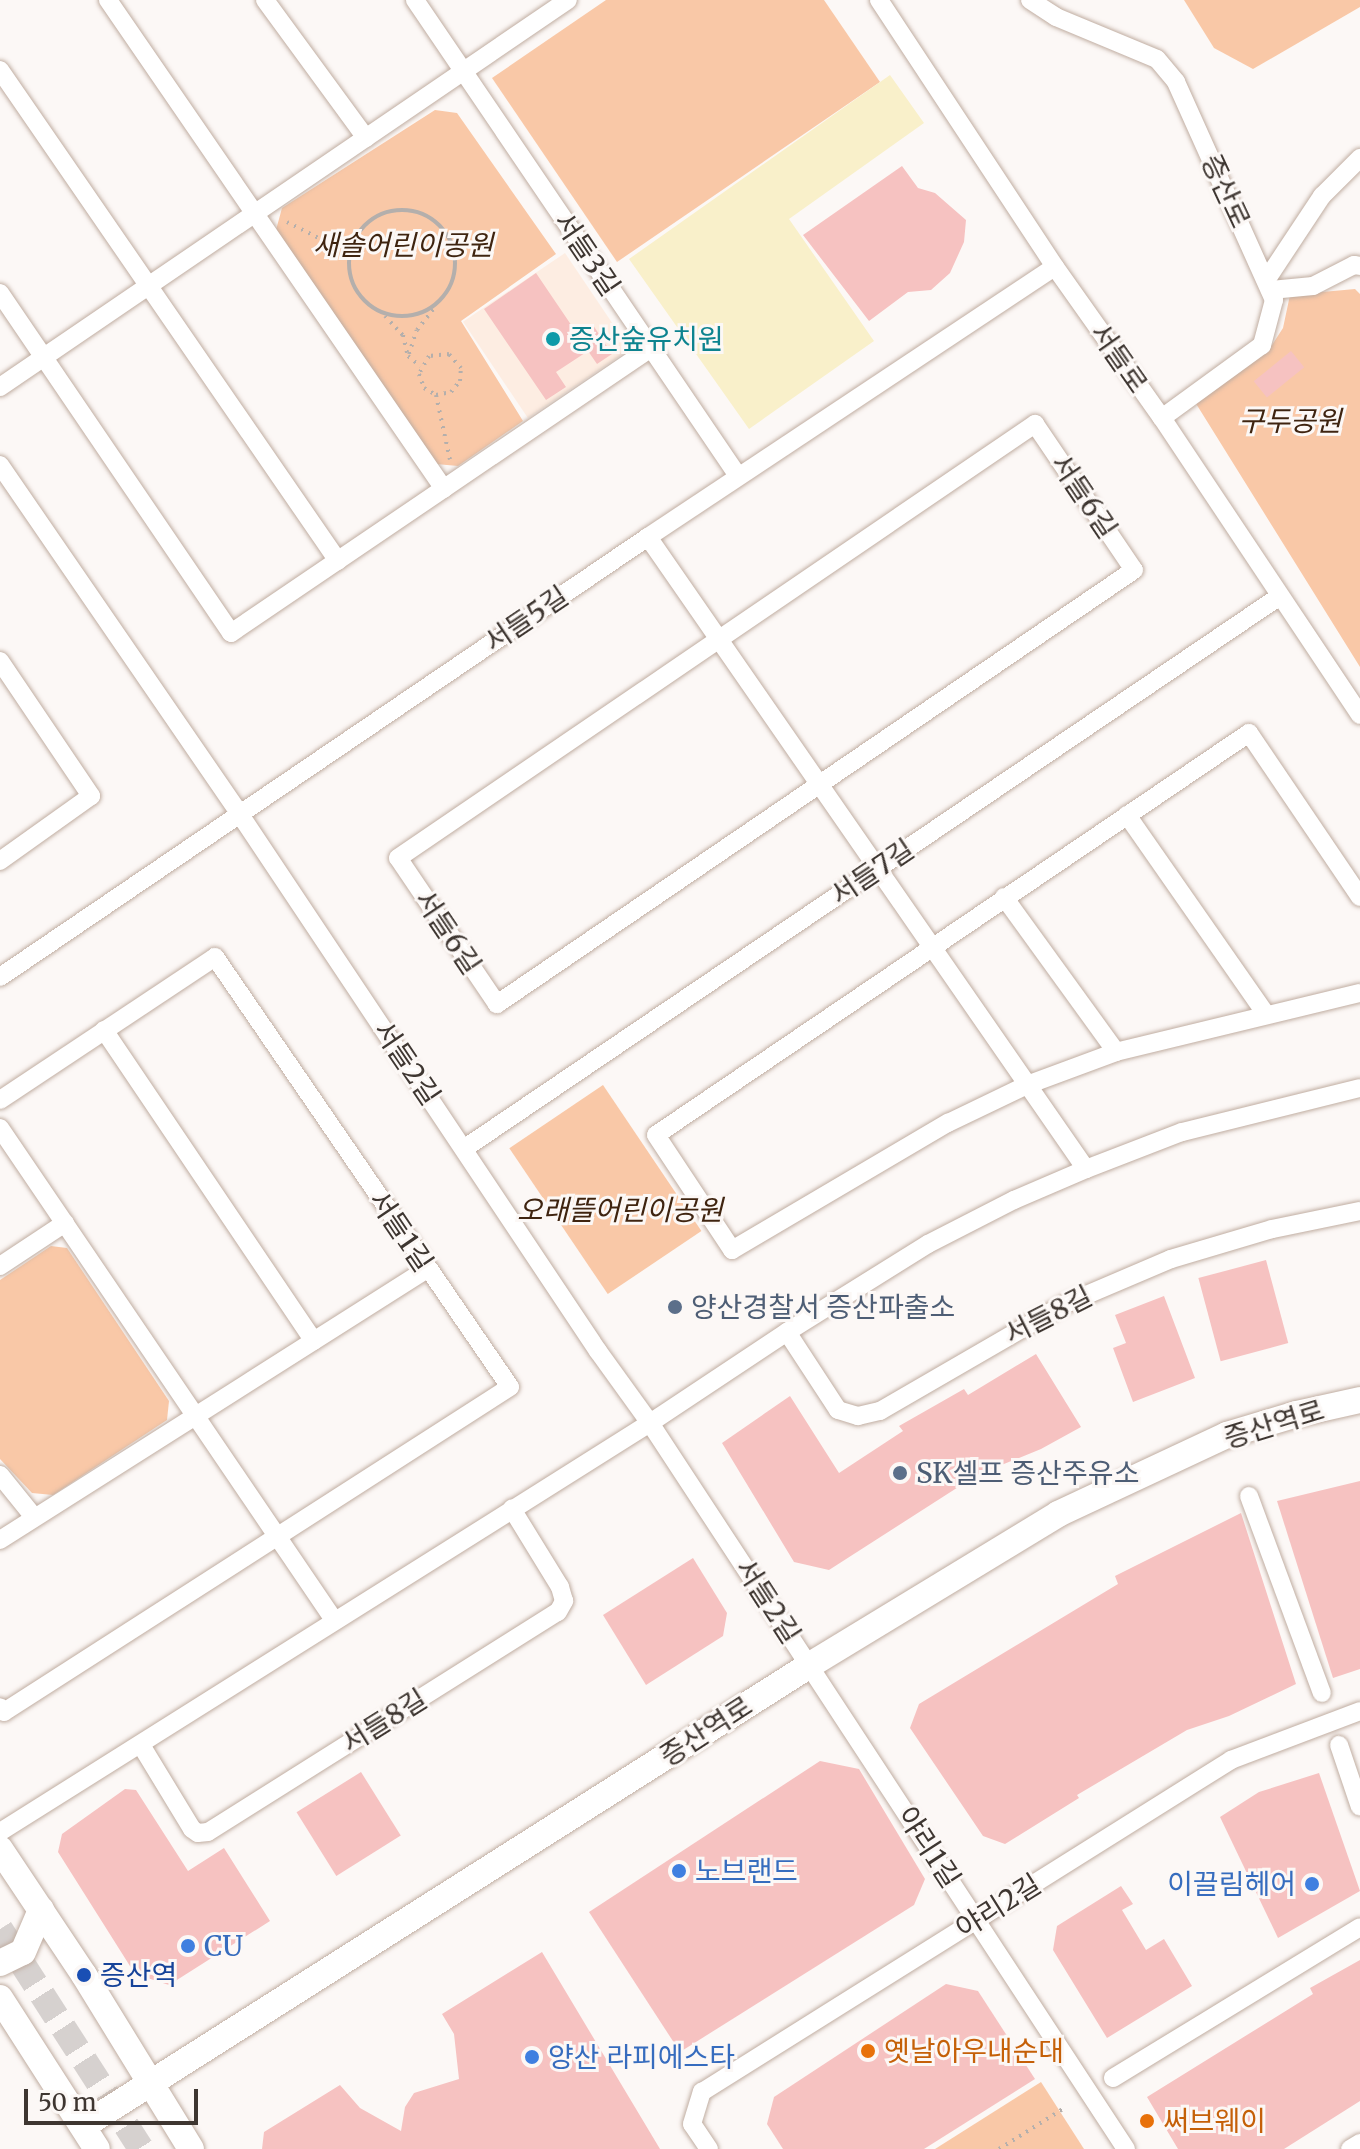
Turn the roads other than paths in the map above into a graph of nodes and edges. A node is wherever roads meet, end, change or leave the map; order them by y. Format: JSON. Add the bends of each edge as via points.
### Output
{"nodes":[{"id":1,"x":108,"y":0,"type":"edge"},
{"id":2,"x":265,"y":0,"type":"edge"},
{"id":3,"x":415,"y":0,"type":"edge"},
{"id":4,"x":568,"y":0,"type":"edge"},
{"id":5,"x":879,"y":0,"type":"edge"},
{"id":6,"x":1030,"y":0,"type":"edge"},
{"id":7,"x":0,"y":70,"type":"edge"},
{"id":8,"x":464,"y":71,"type":"junction"},
{"id":9,"x":366,"y":138,"type":"junction"},
{"id":10,"x":1360,"y":158,"type":"edge"},
{"id":11,"x":253,"y":214,"type":"junction"},
{"id":12,"x":1360,"y":266,"type":"edge"},
{"id":13,"x":1055,"y":267,"type":"junction"},
{"id":14,"x":1269,"y":284,"type":"junction"},
{"id":15,"x":149,"y":286,"type":"junction"},
{"id":16,"x":0,"y":293,"type":"edge"},
{"id":17,"x":651,"y":348,"type":"junction"},
{"id":18,"x":44,"y":358,"type":"junction"},
{"id":19,"x":0,"y":387,"type":"edge"},
{"id":20,"x":1162,"y":418,"type":"junction"},
{"id":21,"x":0,"y":465,"type":"edge"},
{"id":22,"x":738,"y":476,"type":"junction"},
{"id":23,"x":444,"y":489,"type":"junction"},
{"id":24,"x":648,"y":537,"type":"junction"},
{"id":25,"x":338,"y":561,"type":"junction"},
{"id":26,"x":1280,"y":596,"type":"junction"},
{"id":27,"x":719,"y":639,"type":"junction"},
{"id":28,"x":0,"y":661,"type":"edge"},
{"id":29,"x":1360,"y":715,"type":"edge"},
{"id":30,"x":819,"y":784,"type":"junction"},
{"id":31,"x":239,"y":813,"type":"junction"},
{"id":32,"x":1127,"y":815,"type":"junction"},
{"id":33,"x":0,"y":861,"type":"edge"},
{"id":34,"x":878,"y":868,"type":"junction"},
{"id":35,"x":1004,"y":897,"type":"junction"},
{"id":36,"x":1360,"y":897,"type":"edge"},
{"id":37,"x":931,"y":945,"type":"junction"},
{"id":38,"x":0,"y":977,"type":"edge"},
{"id":39,"x":1360,"y":993,"type":"edge"},
{"id":40,"x":1265,"y":1013,"type":"junction"},
{"id":41,"x":104,"y":1030,"type":"junction"},
{"id":42,"x":1116,"y":1052,"type":"junction"},
{"id":43,"x":1027,"y":1085,"type":"junction"},
{"id":44,"x":1360,"y":1088,"type":"edge"},
{"id":45,"x":0,"y":1100,"type":"edge"},
{"id":46,"x":0,"y":1128,"type":"edge"},
{"id":47,"x":465,"y":1148,"type":"junction"},
{"id":48,"x":1086,"y":1169,"type":"junction"},
{"id":49,"x":1360,"y":1211,"type":"edge"},
{"id":50,"x":65,"y":1223,"type":"junction"},
{"id":51,"x":0,"y":1266,"type":"edge"},
{"id":52,"x":427,"y":1269,"type":"junction"},
{"id":53,"x":787,"y":1332,"type":"junction"},
{"id":54,"x":314,"y":1341,"type":"junction"},
{"id":55,"x":1360,"y":1400,"type":"edge"},
{"id":56,"x":196,"y":1415,"type":"junction"},
{"id":57,"x":650,"y":1423,"type":"junction"},
{"id":58,"x":0,"y":1475,"type":"edge"},
{"id":59,"x":1249,"y":1496,"type":"dead end"},
{"id":60,"x":512,"y":1509,"type":"junction"},
{"id":61,"x":34,"y":1517,"type":"junction"},
{"id":62,"x":280,"y":1536,"type":"junction"},
{"id":63,"x":0,"y":1540,"type":"edge"},
{"id":64,"x":334,"y":1620,"type":"junction"},
{"id":65,"x":810,"y":1665,"type":"junction"},
{"id":66,"x":1322,"y":1693,"type":"dead end"},
{"id":67,"x":0,"y":1707,"type":"edge"},
{"id":68,"x":1360,"y":1711,"type":"edge"},
{"id":69,"x":141,"y":1745,"type":"junction"},
{"id":70,"x":1339,"y":1745,"type":"dead end"},
{"id":71,"x":1360,"y":1807,"type":"edge"},
{"id":72,"x":0,"y":1832,"type":"edge"},
{"id":73,"x":0,"y":1849,"type":"edge"},
{"id":74,"x":41,"y":1910,"type":"junction"},
{"id":75,"x":976,"y":1919,"type":"junction"},
{"id":76,"x":1360,"y":1927,"type":"edge"},
{"id":77,"x":0,"y":1963,"type":"edge"},
{"id":78,"x":0,"y":1998,"type":"edge"},
{"id":79,"x":1113,"y":2078,"type":"dead end"},
{"id":80,"x":150,"y":2085,"type":"junction"},
{"id":81,"x":83,"y":2126,"type":"junction"},
{"id":82,"x":1360,"y":2143,"type":"edge"},
{"id":83,"x":97,"y":2149,"type":"edge"},
{"id":84,"x":191,"y":2149,"type":"edge"},
{"id":85,"x":709,"y":2149,"type":"edge"},
{"id":86,"x":1126,"y":2149,"type":"edge"},
{"id":87,"x":1350,"y":2149,"type":"edge"}],
"edges":[{"from":1,"to":11,"type":"street"},
{"from":2,"to":9,"type":"street"},
{"from":3,"to":8,"type":"street","name":"서들3길"},
{"from":4,"to":8,"type":"street"},
{"from":5,"to":13,"type":"street","name":"서들로"},
{"from":6,"to":14,"type":"street","name":"증산로","via":[[1056,17],[1157,59],[1176,82]]},
{"from":7,"to":15,"type":"street"},
{"from":8,"to":9,"type":"street"},
{"from":8,"to":17,"type":"street","name":"서들3길"},
{"from":9,"to":11,"type":"street"},
{"from":10,"to":14,"type":"street","via":[[1322,196]]},
{"from":11,"to":15,"type":"street"},
{"from":11,"to":23,"type":"street"},
{"from":12,"to":14,"type":"street","via":[[1313,286]]},
{"from":13,"to":20,"type":"street","name":"서들로"},
{"from":13,"to":22,"type":"street","name":"서들5길"},
{"from":14,"to":20,"type":"street","via":[[1272,315],[1262,345]]},
{"from":15,"to":18,"type":"street"},
{"from":15,"to":25,"type":"street"},
{"from":16,"to":18,"type":"street"},
{"from":17,"to":22,"type":"street","name":"서들3길"},
{"from":17,"to":23,"type":"street"},
{"from":18,"to":19,"type":"street"},
{"from":18,"to":25,"type":"street","via":[[231,633]]},
{"from":20,"to":26,"type":"street","name":"서들로"},
{"from":21,"to":31,"type":"street","name":"서들2길"},
{"from":22,"to":24,"type":"street","name":"서들5길"},
{"from":23,"to":25,"type":"street"},
{"from":24,"to":27,"type":"street"},
{"from":24,"to":31,"type":"street","name":"서들5길"},
{"from":26,"to":29,"type":"street","name":"서들로"},
{"from":26,"to":34,"type":"street","name":"서들7길"},
{"from":27,"to":30,"type":"street"},
{"from":27,"to":30,"type":"street","name":"서들6길","via":[[1035,424],[1044,436],[1134,570]]},
{"from":27,"to":30,"type":"street","name":"서들6길","via":[[398,858],[497,1004]]},
{"from":28,"to":33,"type":"street","via":[[91,796]]},
{"from":30,"to":34,"type":"street"},
{"from":31,"to":38,"type":"street","name":"서들5길"},
{"from":31,"to":47,"type":"street","name":"서들2길"},
{"from":32,"to":35,"type":"street"},
{"from":32,"to":36,"type":"street","via":[[1249,733]]},
{"from":32,"to":40,"type":"street"},
{"from":34,"to":37,"type":"street"},
{"from":34,"to":47,"type":"street","name":"서들7길"},
{"from":35,"to":37,"type":"street"},
{"from":35,"to":42,"type":"street"},
{"from":37,"to":43,"type":"street"},
{"from":37,"to":43,"type":"street","via":[[656,1135],[732,1250],[948,1123]]},
{"from":39,"to":40,"type":"street"},
{"from":40,"to":42,"type":"street"},
{"from":41,"to":45,"type":"street","name":"서들1길"},
{"from":41,"to":52,"type":"street","name":"서들1길","via":[[215,957]]},
{"from":41,"to":54,"type":"street"},
{"from":42,"to":43,"type":"street"},
{"from":43,"to":48,"type":"street"},
{"from":44,"to":48,"type":"street","via":[[1182,1132]]},
{"from":46,"to":50,"type":"street"},
{"from":47,"to":57,"type":"street","name":"서들2길"},
{"from":48,"to":53,"type":"street","via":[[928,1244]]},
{"from":49,"to":53,"type":"street","name":"서들8길","via":[[1272,1229],[1171,1259],[1063,1305],[880,1411],[858,1416],[838,1410]]},
{"from":50,"to":51,"type":"street"},
{"from":50,"to":56,"type":"street"},
{"from":52,"to":54,"type":"street"},
{"from":52,"to":62,"type":"street","name":"서들1길","via":[[510,1387]]},
{"from":53,"to":57,"type":"street"},
{"from":54,"to":56,"type":"street"},
{"from":55,"to":65,"type":"street","name":"증산역로","via":[[1227,1435],[1058,1514]]},
{"from":56,"to":61,"type":"street"},
{"from":56,"to":62,"type":"street"},
{"from":57,"to":60,"type":"street"},
{"from":57,"to":65,"type":"street","name":"서들2길"},
{"from":58,"to":61,"type":"street"},
{"from":59,"to":66,"type":"street"},
{"from":60,"to":64,"type":"street"},
{"from":60,"to":69,"type":"street","name":"서들8길","via":[[560,1587],[564,1601],[558,1612],[208,1832],[192,1829]]},
{"from":61,"to":63,"type":"street"},
{"from":62,"to":64,"type":"street"},
{"from":62,"to":67,"type":"street","name":"서들1길","via":[[4,1712]]},
{"from":64,"to":69,"type":"street"},
{"from":65,"to":75,"type":"street","name":"야리1길"},
{"from":65,"to":80,"type":"street","name":"증산역로"},
{"from":68,"to":75,"type":"street","name":"야리2길","via":[[1231,1760]]},
{"from":69,"to":72,"type":"street"},
{"from":70,"to":71,"type":"street"},
{"from":73,"to":74,"type":"street"},
{"from":74,"to":77,"type":"street","via":[[23,1952]]},
{"from":74,"to":80,"type":"street"},
{"from":75,"to":85,"type":"street","name":"야리2길","via":[[702,2092],[692,2124]]},
{"from":75,"to":86,"type":"street","name":"야리1길"},
{"from":76,"to":79,"type":"street"},
{"from":78,"to":81,"type":"street"},
{"from":80,"to":81,"type":"street","name":"증산역로"},
{"from":80,"to":84,"type":"street"},
{"from":81,"to":83,"type":"street"},
{"from":82,"to":87,"type":"street"}]}
